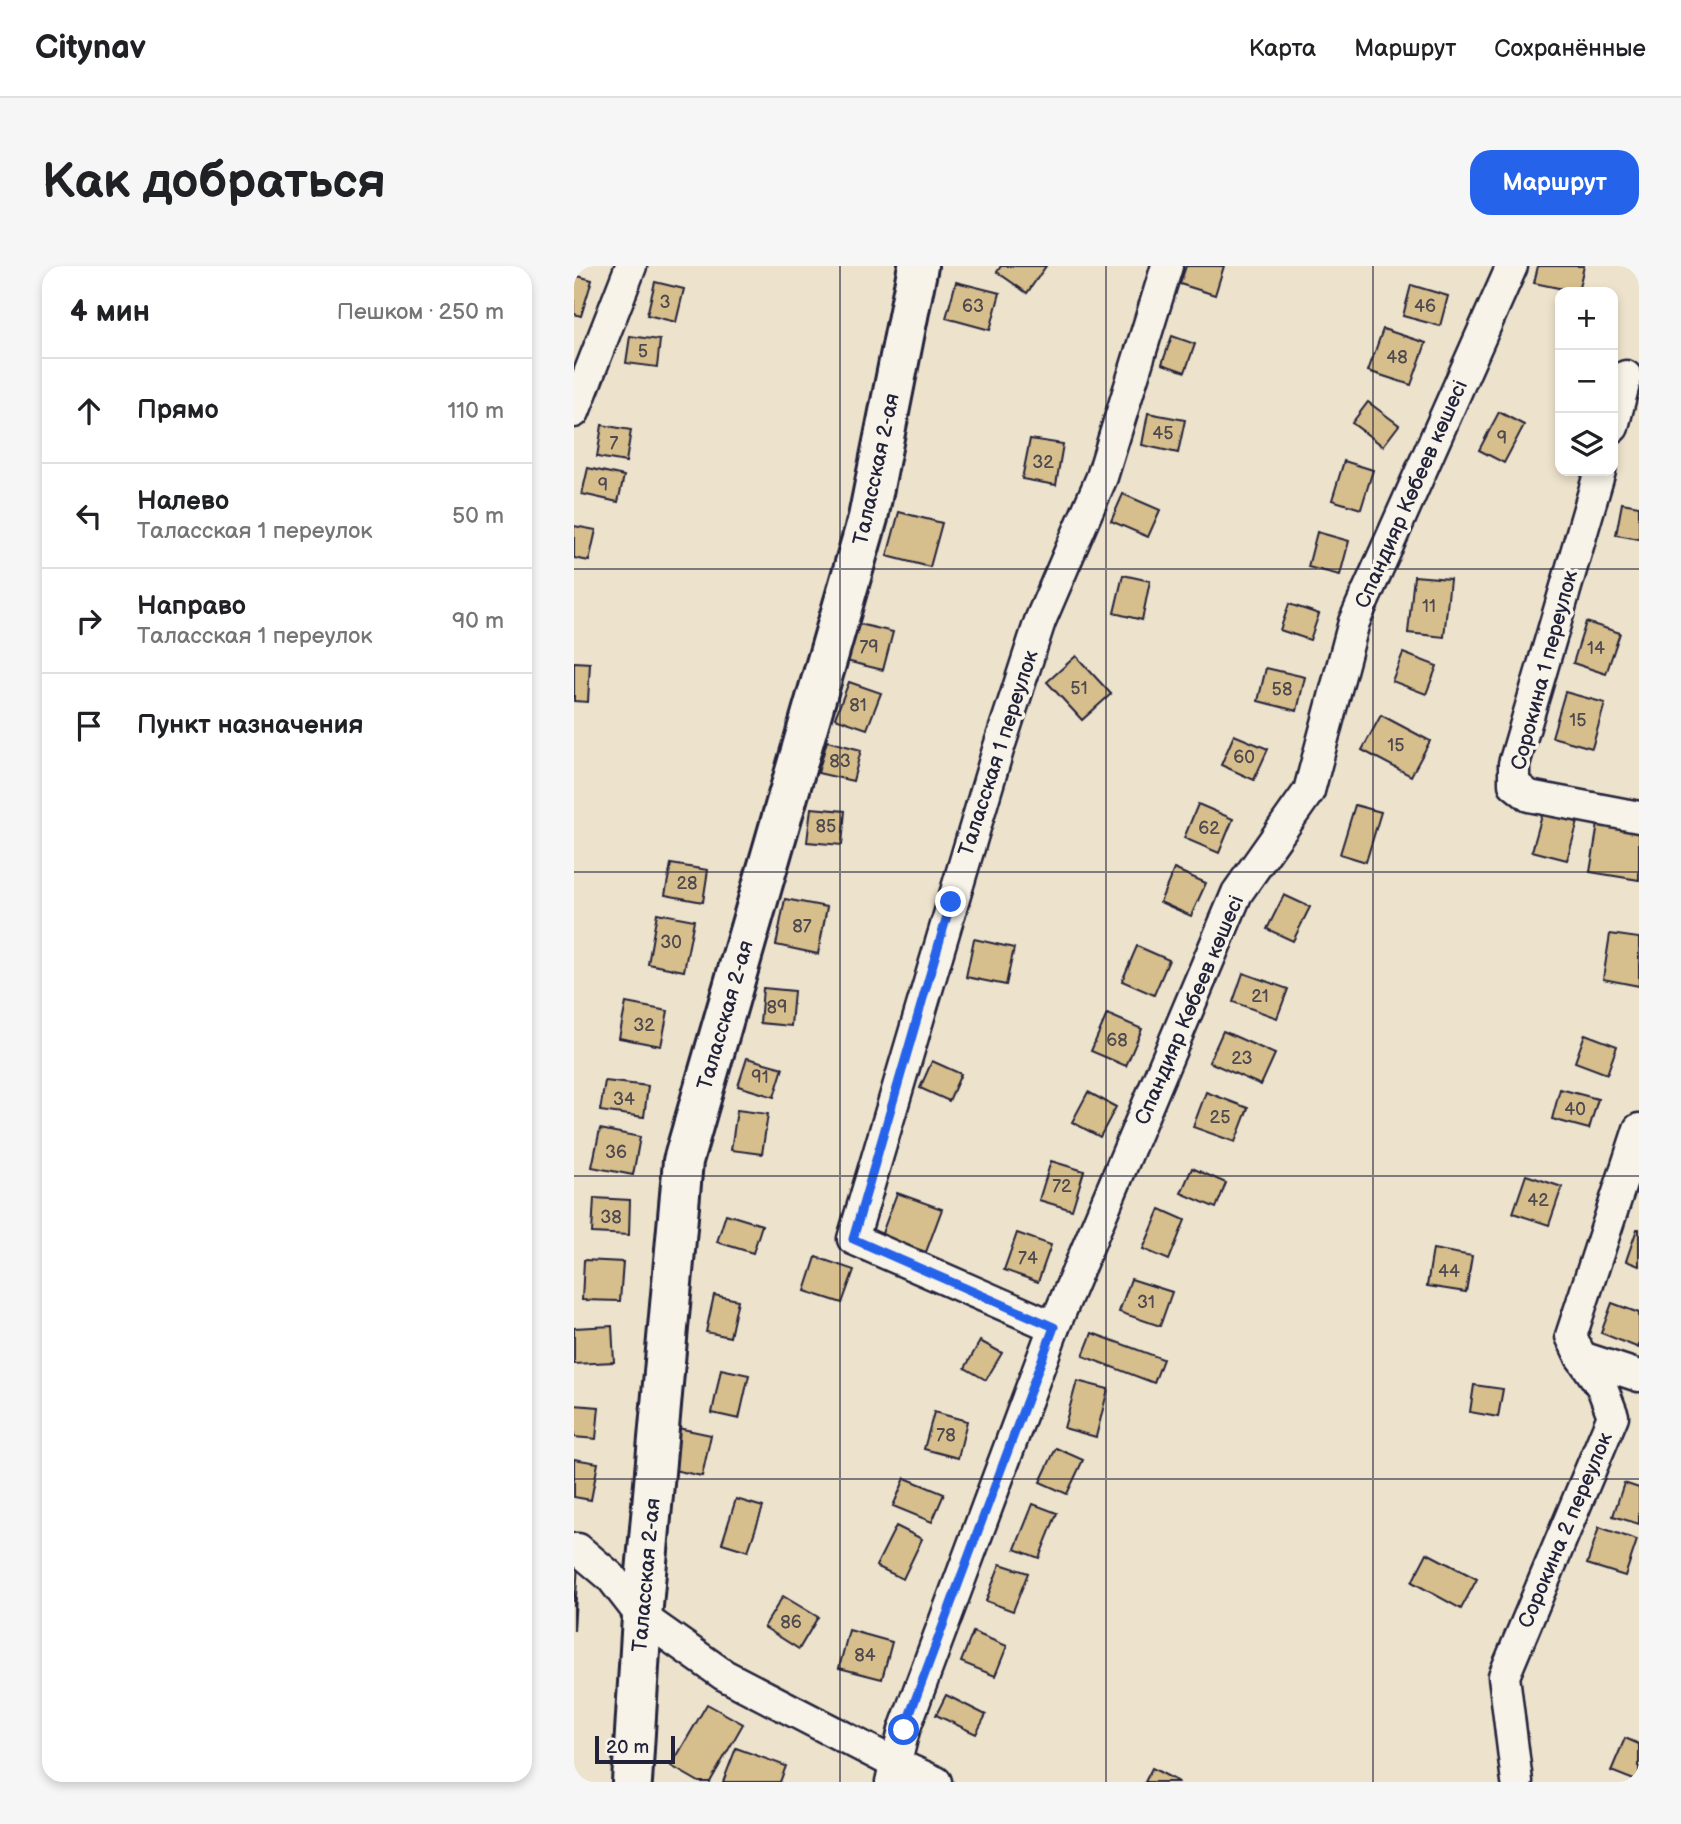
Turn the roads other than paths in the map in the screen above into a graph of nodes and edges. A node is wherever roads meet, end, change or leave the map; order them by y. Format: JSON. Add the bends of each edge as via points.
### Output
{"nodes":[{"id":1,"x":631,"y":266,"type":"edge"},
{"id":2,"x":918,"y":266,"type":"edge"},
{"id":3,"x":1167,"y":266,"type":"edge"},
{"id":4,"x":1512,"y":266,"type":"edge"},
{"id":5,"x":1626,"y":376,"type":"dead end"},
{"id":6,"x":574,"y":412,"type":"edge"},
{"id":7,"x":1617,"y":413,"type":"edge"},
{"id":8,"x":1599,"y":476,"type":"edge"},
{"id":9,"x":1639,"y":817,"type":"edge"},
{"id":10,"x":1639,"y":1129,"type":"edge"},
{"id":11,"x":1054,"y":1327,"type":"junction"},
{"id":12,"x":1581,"y":1357,"type":"junction"},
{"id":13,"x":1639,"y":1376,"type":"edge"},
{"id":14,"x":574,"y":1549,"type":"edge"},
{"id":15,"x":642,"y":1617,"type":"junction"},
{"id":16,"x":893,"y":1773,"type":"edge"},
{"id":17,"x":632,"y":1782,"type":"edge"},
{"id":18,"x":936,"y":1782,"type":"edge"},
{"id":19,"x":1517,"y":1782,"type":"edge"}],
"edges":[{"from":1,"to":6,"type":"street"},
{"from":2,"to":15,"type":"street","name":"Таласская 2-ая","via":[[868,518],[683,1161]]},
{"from":3,"to":11,"type":"street","name":"Таласская 1 переулок","via":[[1102,477],[1040,621],[998,750],[853,1239]]},
{"from":4,"to":11,"type":"street","name":"Спандияр Көбеев көшесі","via":[[1354,622],[1309,791],[1237,893]]},
{"from":5,"to":7,"type":"street"},
{"from":8,"to":9,"type":"street","name":"Сорокина 1 переулок","via":[[1514,764],[1514,784],[1529,796]]},
{"from":10,"to":12,"type":"street","name":"Сорокина 2 переулок","via":[[1571,1336]]},
{"from":11,"to":16,"type":"street","name":"Спандияр Көбеев көшесі","via":[[904,1730]]},
{"from":12,"to":13,"type":"street"},
{"from":12,"to":19,"type":"street","name":"Сорокина 2 переулок","via":[[1602,1387],[1613,1416],[1504,1676]]},
{"from":14,"to":15,"type":"street","via":[[611,1577]]},
{"from":15,"to":16,"type":"street","via":[[724,1675]]},
{"from":15,"to":17,"type":"street","name":"Таласская 2-ая"},
{"from":16,"to":18,"type":"street"}]}
